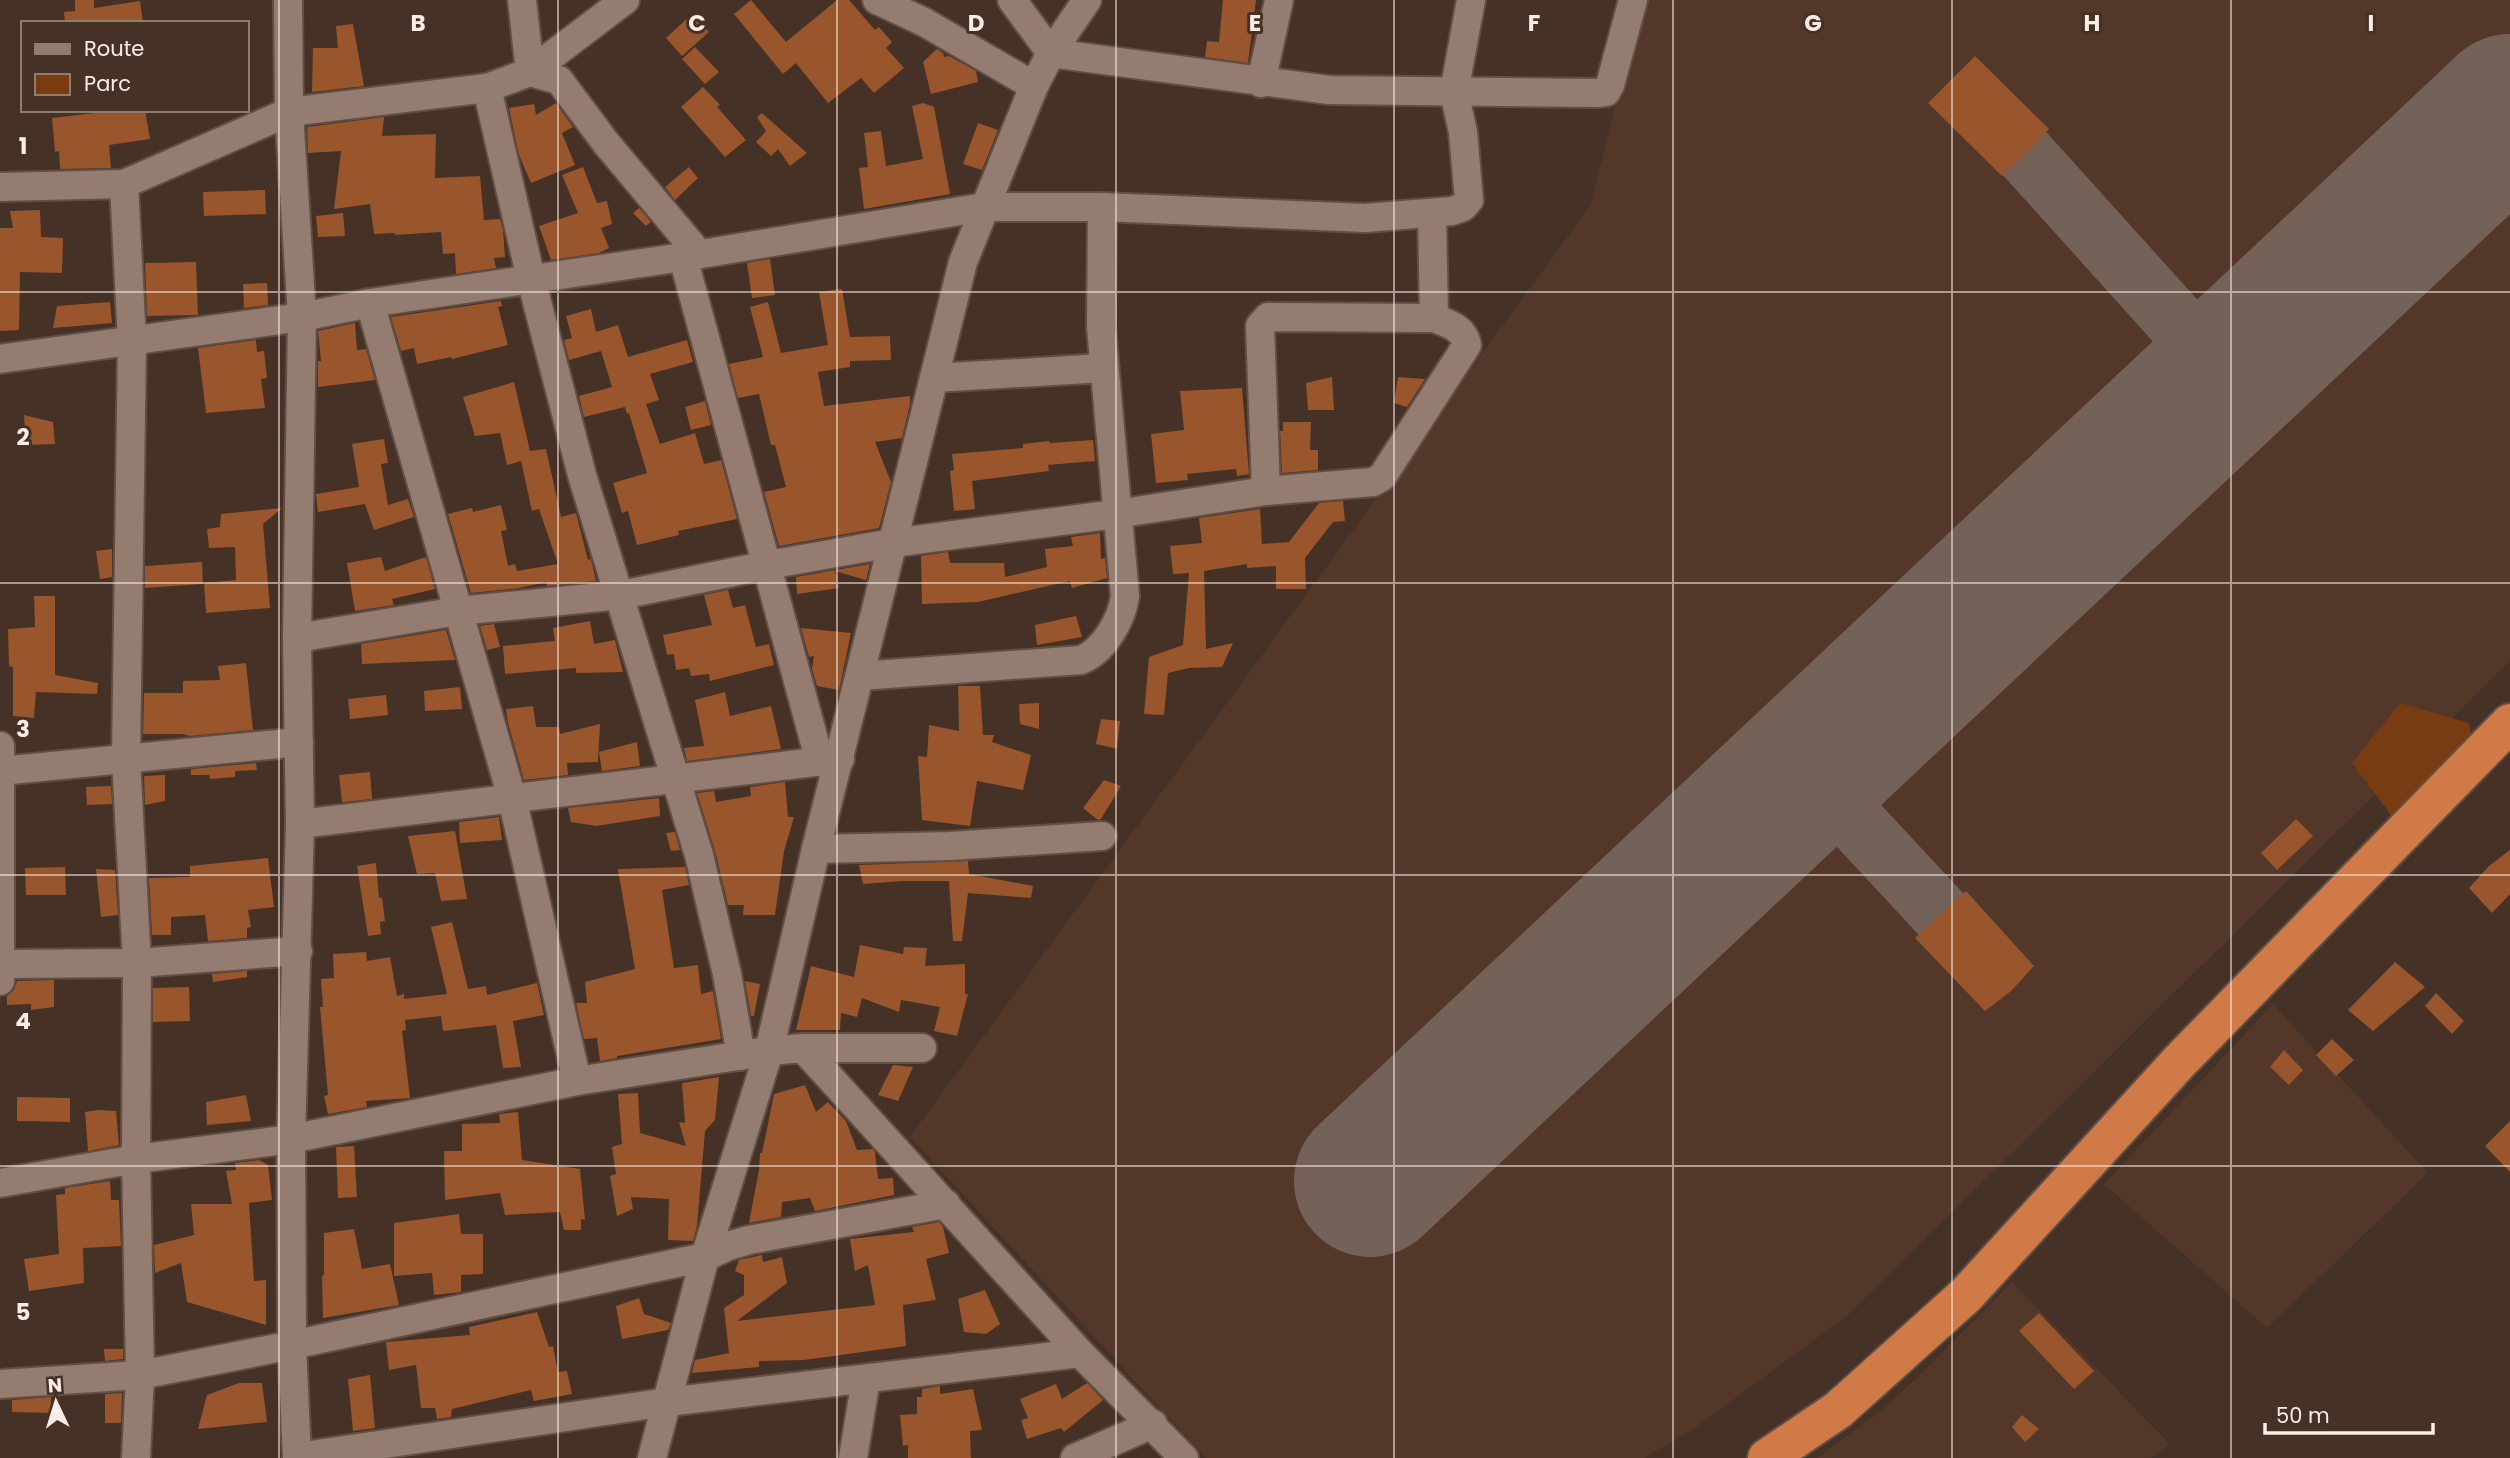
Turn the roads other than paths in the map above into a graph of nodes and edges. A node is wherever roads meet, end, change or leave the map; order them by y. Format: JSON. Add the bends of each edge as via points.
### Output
{"nodes":[{"id":1,"x":288,"y":0,"type":"edge"},
{"id":2,"x":522,"y":0,"type":"edge"},
{"id":3,"x":625,"y":0,"type":"edge"},
{"id":4,"x":877,"y":0,"type":"edge"},
{"id":5,"x":1012,"y":0,"type":"edge"},
{"id":6,"x":1087,"y":0,"type":"edge"},
{"id":7,"x":1279,"y":0,"type":"edge"},
{"id":8,"x":1471,"y":0,"type":"edge"},
{"id":9,"x":1633,"y":0,"type":"edge"},
{"id":10,"x":1051,"y":53,"type":"junction"},
{"id":11,"x":530,"y":72,"type":"junction"},
{"id":12,"x":1261,"y":83,"type":"junction"},
{"id":13,"x":1034,"y":86,"type":"junction"},
{"id":14,"x":487,"y":88,"type":"junction"},
{"id":15,"x":1454,"y":92,"type":"junction"},
{"id":16,"x":289,"y":112,"type":"junction"},
{"id":17,"x":124,"y":184,"type":"junction"},
{"id":18,"x":0,"y":187,"type":"edge"},
{"id":19,"x":984,"y":206,"type":"junction"},
{"id":20,"x":1101,"y":206,"type":"junction"},
{"id":21,"x":1432,"y":214,"type":"junction"},
{"id":22,"x":691,"y":255,"type":"junction"},
{"id":23,"x":531,"y":279,"type":"junction"},
{"id":24,"x":370,"y":303,"type":"junction"},
{"id":25,"x":302,"y":317,"type":"junction"},
{"id":26,"x":1434,"y":318,"type":"junction"},
{"id":27,"x":132,"y":342,"type":"junction"},
{"id":28,"x":0,"y":359,"type":"edge"},
{"id":29,"x":1104,"y":368,"type":"junction"},
{"id":30,"x":934,"y":378,"type":"junction"},
{"id":31,"x":1266,"y":491,"type":"junction"},
{"id":32,"x":1116,"y":514,"type":"junction"},
{"id":33,"x":892,"y":543,"type":"junction"},
{"id":34,"x":768,"y":565,"type":"junction"},
{"id":35,"x":621,"y":595,"type":"junction"},
{"id":36,"x":458,"y":611,"type":"junction"},
{"id":37,"x":297,"y":638,"type":"junction"},
{"id":38,"x":860,"y":676,"type":"junction"},
{"id":39,"x":2510,"y":723,"type":"edge"},
{"id":40,"x":299,"y":742,"type":"junction"},
{"id":41,"x":126,"y":760,"type":"junction"},
{"id":42,"x":830,"y":760,"type":"junction"},
{"id":43,"x":1,"y":763,"type":"edge"},
{"id":44,"x":676,"y":778,"type":"junction"},
{"id":45,"x":512,"y":798,"type":"junction"},
{"id":46,"x":300,"y":824,"type":"junction"},
{"id":47,"x":1102,"y":836,"type":"dead end"},
{"id":48,"x":816,"y":849,"type":"junction"},
{"id":49,"x":298,"y":951,"type":"junction"},
{"id":50,"x":137,"y":963,"type":"junction"},
{"id":51,"x":1,"y":970,"type":"edge"},
{"id":52,"x":803,"y":1048,"type":"junction"},
{"id":53,"x":922,"y":1048,"type":"dead end"},
{"id":54,"x":769,"y":1051,"type":"junction"},
{"id":55,"x":741,"y":1056,"type":"junction"},
{"id":56,"x":577,"y":1081,"type":"junction"},
{"id":57,"x":291,"y":1139,"type":"junction"},
{"id":58,"x":136,"y":1159,"type":"junction"},
{"id":59,"x":0,"y":1183,"type":"edge"},
{"id":60,"x":947,"y":1204,"type":"junction"},
{"id":61,"x":705,"y":1257,"type":"junction"},
{"id":62,"x":292,"y":1345,"type":"junction"},
{"id":63,"x":1080,"y":1353,"type":"junction"},
{"id":64,"x":140,"y":1375,"type":"junction"},
{"id":65,"x":866,"y":1379,"type":"junction"},
{"id":66,"x":0,"y":1384,"type":"edge"},
{"id":67,"x":667,"y":1402,"type":"junction"},
{"id":68,"x":1153,"y":1424,"type":"junction"},
{"id":69,"x":297,"y":1457,"type":"edge"},
{"id":70,"x":136,"y":1458,"type":"edge"},
{"id":71,"x":652,"y":1458,"type":"edge"},
{"id":72,"x":853,"y":1458,"type":"edge"},
{"id":73,"x":1075,"y":1458,"type":"edge"},
{"id":74,"x":1184,"y":1458,"type":"edge"},
{"id":75,"x":1767,"y":1458,"type":"edge"}],
"edges":[{"from":1,"to":16,"type":"street"},
{"from":2,"to":11,"type":"street"},
{"from":3,"to":11,"type":"street"},
{"from":4,"to":13,"type":"street"},
{"from":5,"to":10,"type":"street"},
{"from":6,"to":10,"type":"street"},
{"from":7,"to":12,"type":"street"},
{"from":8,"to":15,"type":"street"},
{"from":9,"to":15,"type":"street","via":[[1606,92]]},
{"from":10,"to":12,"type":"street"},
{"from":10,"to":13,"type":"street"},
{"from":11,"to":14,"type":"street"},
{"from":11,"to":22,"type":"street","via":[[559,80]]},
{"from":12,"to":15,"type":"street","via":[[1329,90]]},
{"from":13,"to":19,"type":"street"},
{"from":14,"to":16,"type":"street"},
{"from":14,"to":23,"type":"street"},
{"from":15,"to":21,"type":"street","via":[[1469,200],[1463,207]]},
{"from":16,"to":17,"type":"street"},
{"from":16,"to":25,"type":"street"},
{"from":17,"to":18,"type":"street"},
{"from":17,"to":27,"type":"street"},
{"from":19,"to":20,"type":"street"},
{"from":19,"to":22,"type":"street"},
{"from":19,"to":30,"type":"street","via":[[963,262]]},
{"from":20,"to":21,"type":"street","via":[[1322,217]]},
{"from":20,"to":29,"type":"street"},
{"from":21,"to":26,"type":"street"},
{"from":22,"to":23,"type":"street"},
{"from":22,"to":34,"type":"street"},
{"from":23,"to":24,"type":"street"},
{"from":23,"to":35,"type":"street","via":[[582,475]]},
{"from":24,"to":25,"type":"street"},
{"from":24,"to":36,"type":"street"},
{"from":25,"to":27,"type":"street"},
{"from":25,"to":37,"type":"street"},
{"from":26,"to":31,"type":"street","via":[[1461,330],[1467,345],[1382,477],[1359,485]]},
{"from":26,"to":31,"type":"street","via":[[1263,320]]},
{"from":27,"to":28,"type":"street"},
{"from":27,"to":41,"type":"street"},
{"from":29,"to":30,"type":"street"},
{"from":29,"to":32,"type":"street"},
{"from":30,"to":33,"type":"street"},
{"from":31,"to":32,"type":"street"},
{"from":32,"to":33,"type":"street"},
{"from":32,"to":38,"type":"street","via":[[1123,609],[1092,656],[1070,662]]},
{"from":33,"to":34,"type":"street"},
{"from":33,"to":38,"type":"street"},
{"from":34,"to":35,"type":"street"},
{"from":34,"to":42,"type":"street"},
{"from":35,"to":36,"type":"street"},
{"from":35,"to":44,"type":"street"},
{"from":36,"to":37,"type":"street"},
{"from":36,"to":45,"type":"street"},
{"from":37,"to":40,"type":"street"},
{"from":38,"to":42,"type":"street"},
{"from":39,"to":75,"type":"highway","via":[[2179,1062],[1966,1295],[1838,1410]]},
{"from":40,"to":41,"type":"street"},
{"from":40,"to":46,"type":"street"},
{"from":41,"to":43,"type":"street"},
{"from":41,"to":50,"type":"street"},
{"from":42,"to":44,"type":"street"},
{"from":42,"to":48,"type":"street"},
{"from":43,"to":51,"type":"street"},
{"from":44,"to":45,"type":"street"},
{"from":44,"to":55,"type":"street","via":[[721,947]]},
{"from":45,"to":46,"type":"street"},
{"from":45,"to":56,"type":"street"},
{"from":46,"to":49,"type":"street"},
{"from":47,"to":48,"type":"street"},
{"from":48,"to":54,"type":"street"},
{"from":49,"to":50,"type":"street"},
{"from":49,"to":57,"type":"street"},
{"from":50,"to":51,"type":"street"},
{"from":50,"to":58,"type":"street"},
{"from":52,"to":53,"type":"street"},
{"from":52,"to":54,"type":"street"},
{"from":52,"to":60,"type":"street"},
{"from":54,"to":55,"type":"street"},
{"from":54,"to":61,"type":"street"},
{"from":55,"to":56,"type":"street"},
{"from":56,"to":57,"type":"street"},
{"from":57,"to":58,"type":"street"},
{"from":57,"to":62,"type":"street"},
{"from":58,"to":59,"type":"street"},
{"from":58,"to":64,"type":"street"},
{"from":60,"to":61,"type":"street","via":[[749,1240]]},
{"from":60,"to":63,"type":"street"},
{"from":61,"to":62,"type":"street"},
{"from":61,"to":67,"type":"street"},
{"from":62,"to":64,"type":"street"},
{"from":62,"to":69,"type":"street"},
{"from":63,"to":65,"type":"street"},
{"from":63,"to":68,"type":"street"},
{"from":64,"to":66,"type":"street"},
{"from":64,"to":70,"type":"street"},
{"from":65,"to":67,"type":"street"},
{"from":65,"to":72,"type":"street"},
{"from":67,"to":69,"type":"street"},
{"from":67,"to":71,"type":"street"},
{"from":68,"to":73,"type":"street"},
{"from":68,"to":74,"type":"street"}]}
